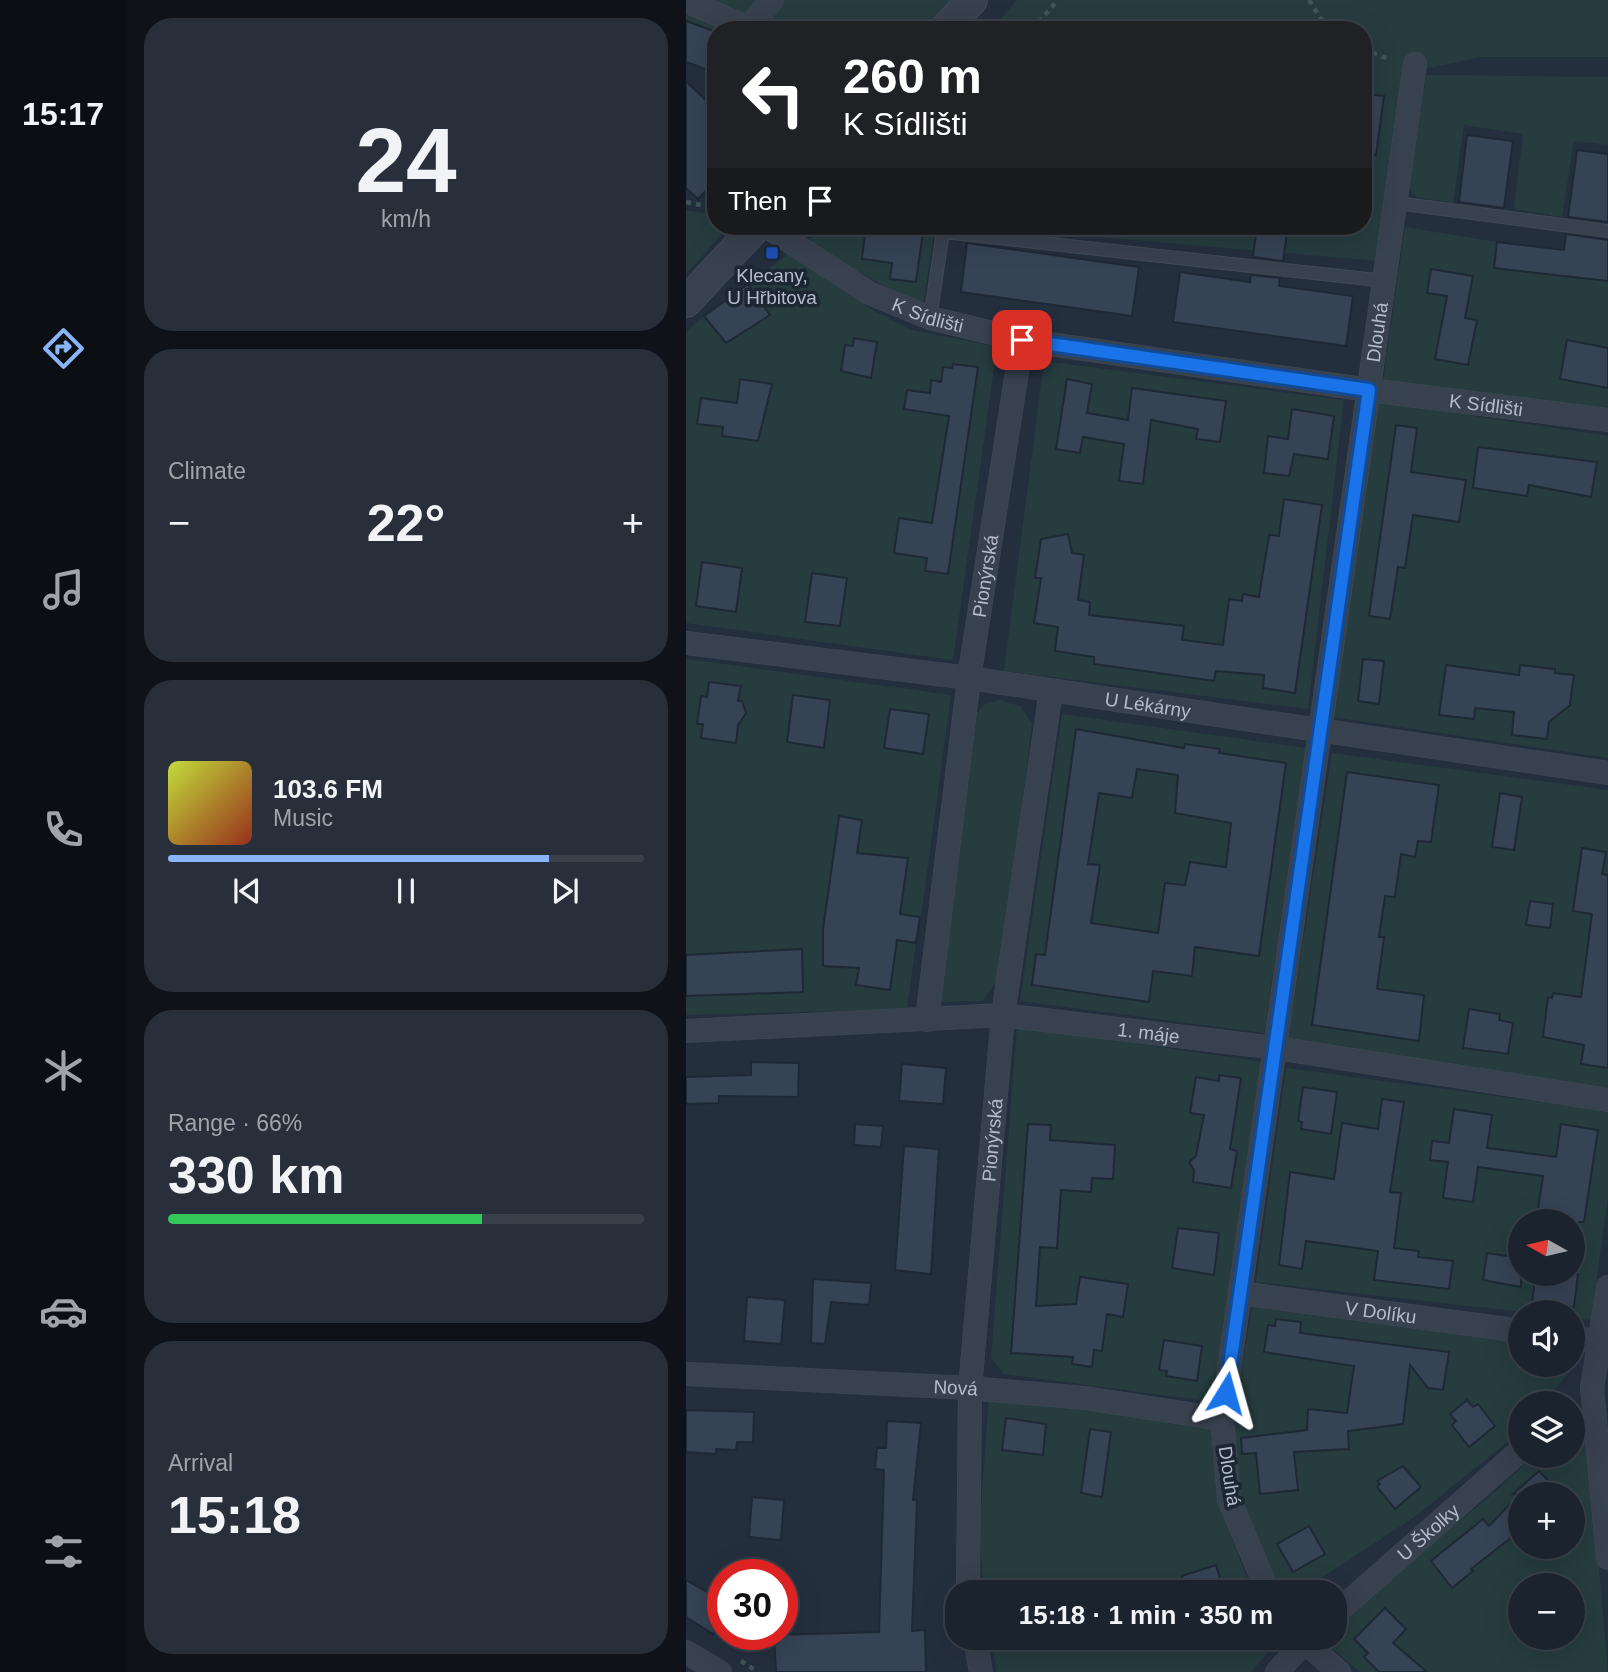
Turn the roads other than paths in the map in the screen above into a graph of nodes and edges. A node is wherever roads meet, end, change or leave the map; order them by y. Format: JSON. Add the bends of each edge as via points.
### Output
{"nodes":[{"id":1,"x":772,"y":0,"type":"edge"},
{"id":2,"x":686,"y":1,"type":"edge"},
{"id":3,"x":976,"y":9,"type":"edge"},
{"id":4,"x":732,"y":21,"type":"edge"},
{"id":5,"x":754,"y":21,"type":"edge"},
{"id":6,"x":958,"y":21,"type":"edge"},
{"id":7,"x":1415,"y":64,"type":"road end"},
{"id":8,"x":1397,"y":203,"type":"junction"},
{"id":9,"x":1608,"y":231,"type":"edge"},
{"id":10,"x":749,"y":235,"type":"edge"},
{"id":11,"x":780,"y":235,"type":"edge"},
{"id":12,"x":943,"y":235,"type":"edge"},
{"id":13,"x":970,"y":235,"type":"edge"},
{"id":14,"x":1386,"y":281,"type":"junction"},
{"id":15,"x":686,"y":302,"type":"edge"},
{"id":16,"x":930,"y":318,"type":"junction"},
{"id":17,"x":1022,"y":340,"type":"junction"},
{"id":18,"x":1369,"y":390,"type":"junction"},
{"id":19,"x":1608,"y":420,"type":"edge"},
{"id":20,"x":686,"y":643,"type":"edge"},
{"id":21,"x":969,"y":678,"type":"junction"},
{"id":22,"x":1051,"y":691,"type":"junction"},
{"id":23,"x":1318,"y":729,"type":"junction"},
{"id":24,"x":1608,"y":773,"type":"edge"},
{"id":25,"x":1003,"y":1015,"type":"junction"},
{"id":26,"x":927,"y":1020,"type":"junction"},
{"id":27,"x":686,"y":1031,"type":"edge"},
{"id":28,"x":1276,"y":1048,"type":"junction"},
{"id":29,"x":1608,"y":1100,"type":"edge"},
{"id":30,"x":1608,"y":1287,"type":"edge"},
{"id":31,"x":1240,"y":1293,"type":"junction"},
{"id":32,"x":1508,"y":1329,"type":"edge"},
{"id":33,"x":1585,"y":1339,"type":"edge"},
{"id":34,"x":1599,"y":1341,"type":"junction"},
{"id":35,"x":686,"y":1374,"type":"edge"},
{"id":36,"x":1600,"y":1385,"type":"edge"},
{"id":37,"x":970,"y":1388,"type":"junction"},
{"id":38,"x":1585,"y":1396,"type":"edge"},
{"id":39,"x":1222,"y":1419,"type":"junction"},
{"id":40,"x":1508,"y":1461,"type":"edge"},
{"id":41,"x":1608,"y":1558,"type":"edge"},
{"id":42,"x":968,"y":1580,"type":"edge"},
{"id":43,"x":1263,"y":1580,"type":"edge"},
{"id":44,"x":1347,"y":1603,"type":"edge"},
{"id":45,"x":977,"y":1650,"type":"edge"},
{"id":46,"x":1295,"y":1650,"type":"edge"},
{"id":47,"x":1316,"y":1650,"type":"edge"},
{"id":48,"x":686,"y":1652,"type":"edge"},
{"id":49,"x":720,"y":1672,"type":"edge"},
{"id":50,"x":981,"y":1672,"type":"edge"},
{"id":51,"x":1277,"y":1672,"type":"edge"},
{"id":52,"x":1339,"y":1672,"type":"edge"}],
"edges":[{"from":1,"to":5,"type":"street"},
{"from":2,"to":4,"type":"street"},
{"from":3,"to":6,"type":"street"},
{"from":7,"to":8,"type":"street","name":"Dlouhá"},
{"from":8,"to":9,"type":"lane"},
{"from":8,"to":14,"type":"street","name":"Dlouhá"},
{"from":10,"to":15,"type":"street"},
{"from":11,"to":16,"type":"street","name":"K Sídlišti","via":[[869,293]]},
{"from":12,"to":16,"type":"lane"},
{"from":13,"to":14,"type":"lane"},
{"from":14,"to":18,"type":"street","name":"Dlouhá"},
{"from":16,"to":17,"type":"street","name":"K Sídlišti"},
{"from":17,"to":18,"type":"street","name":"K Sídlišti"},
{"from":17,"to":21,"type":"street","name":"Pionýrská"},
{"from":18,"to":19,"type":"street","name":"K Sídlišti"},
{"from":18,"to":23,"type":"street","name":"Dlouhá"},
{"from":20,"to":21,"type":"street","name":"U Lékárny"},
{"from":21,"to":22,"type":"street","name":"U Lékárny"},
{"from":21,"to":26,"type":"street","name":"Pionýrská"},
{"from":22,"to":23,"type":"street","name":"U Lékárny"},
{"from":22,"to":25,"type":"street","name":"Pionýrská"},
{"from":23,"to":24,"type":"street","name":"U Lékárny"},
{"from":23,"to":28,"type":"street","name":"Dlouhá"},
{"from":25,"to":26,"type":"street","name":"1. máje"},
{"from":25,"to":28,"type":"street","name":"1. máje"},
{"from":25,"to":37,"type":"street","name":"Pionýrská"},
{"from":26,"to":27,"type":"street","name":"1. máje"},
{"from":28,"to":29,"type":"street","name":"1. máje"},
{"from":28,"to":31,"type":"street","name":"Dlouhá"},
{"from":30,"to":34,"type":"street"},
{"from":31,"to":32,"type":"street","name":"V Dolíku"},
{"from":31,"to":39,"type":"street","name":"Dlouhá"},
{"from":33,"to":34,"type":"street"},
{"from":34,"to":36,"type":"street"},
{"from":35,"to":37,"type":"street","name":"Nová"},
{"from":36,"to":38,"type":"street"},
{"from":36,"to":41,"type":"street"},
{"from":37,"to":39,"type":"street","name":"Nová","via":[[1085,1398]]},
{"from":37,"to":42,"type":"street","name":"Pionýrská"},
{"from":39,"to":43,"type":"street","name":"Dlouhá","via":[[1229,1499]]},
{"from":40,"to":44,"type":"street","name":"U Školky"},
{"from":45,"to":50,"type":"street"},
{"from":46,"to":51,"type":"street"},
{"from":47,"to":52,"type":"street"},
{"from":48,"to":49,"type":"street"}]}
